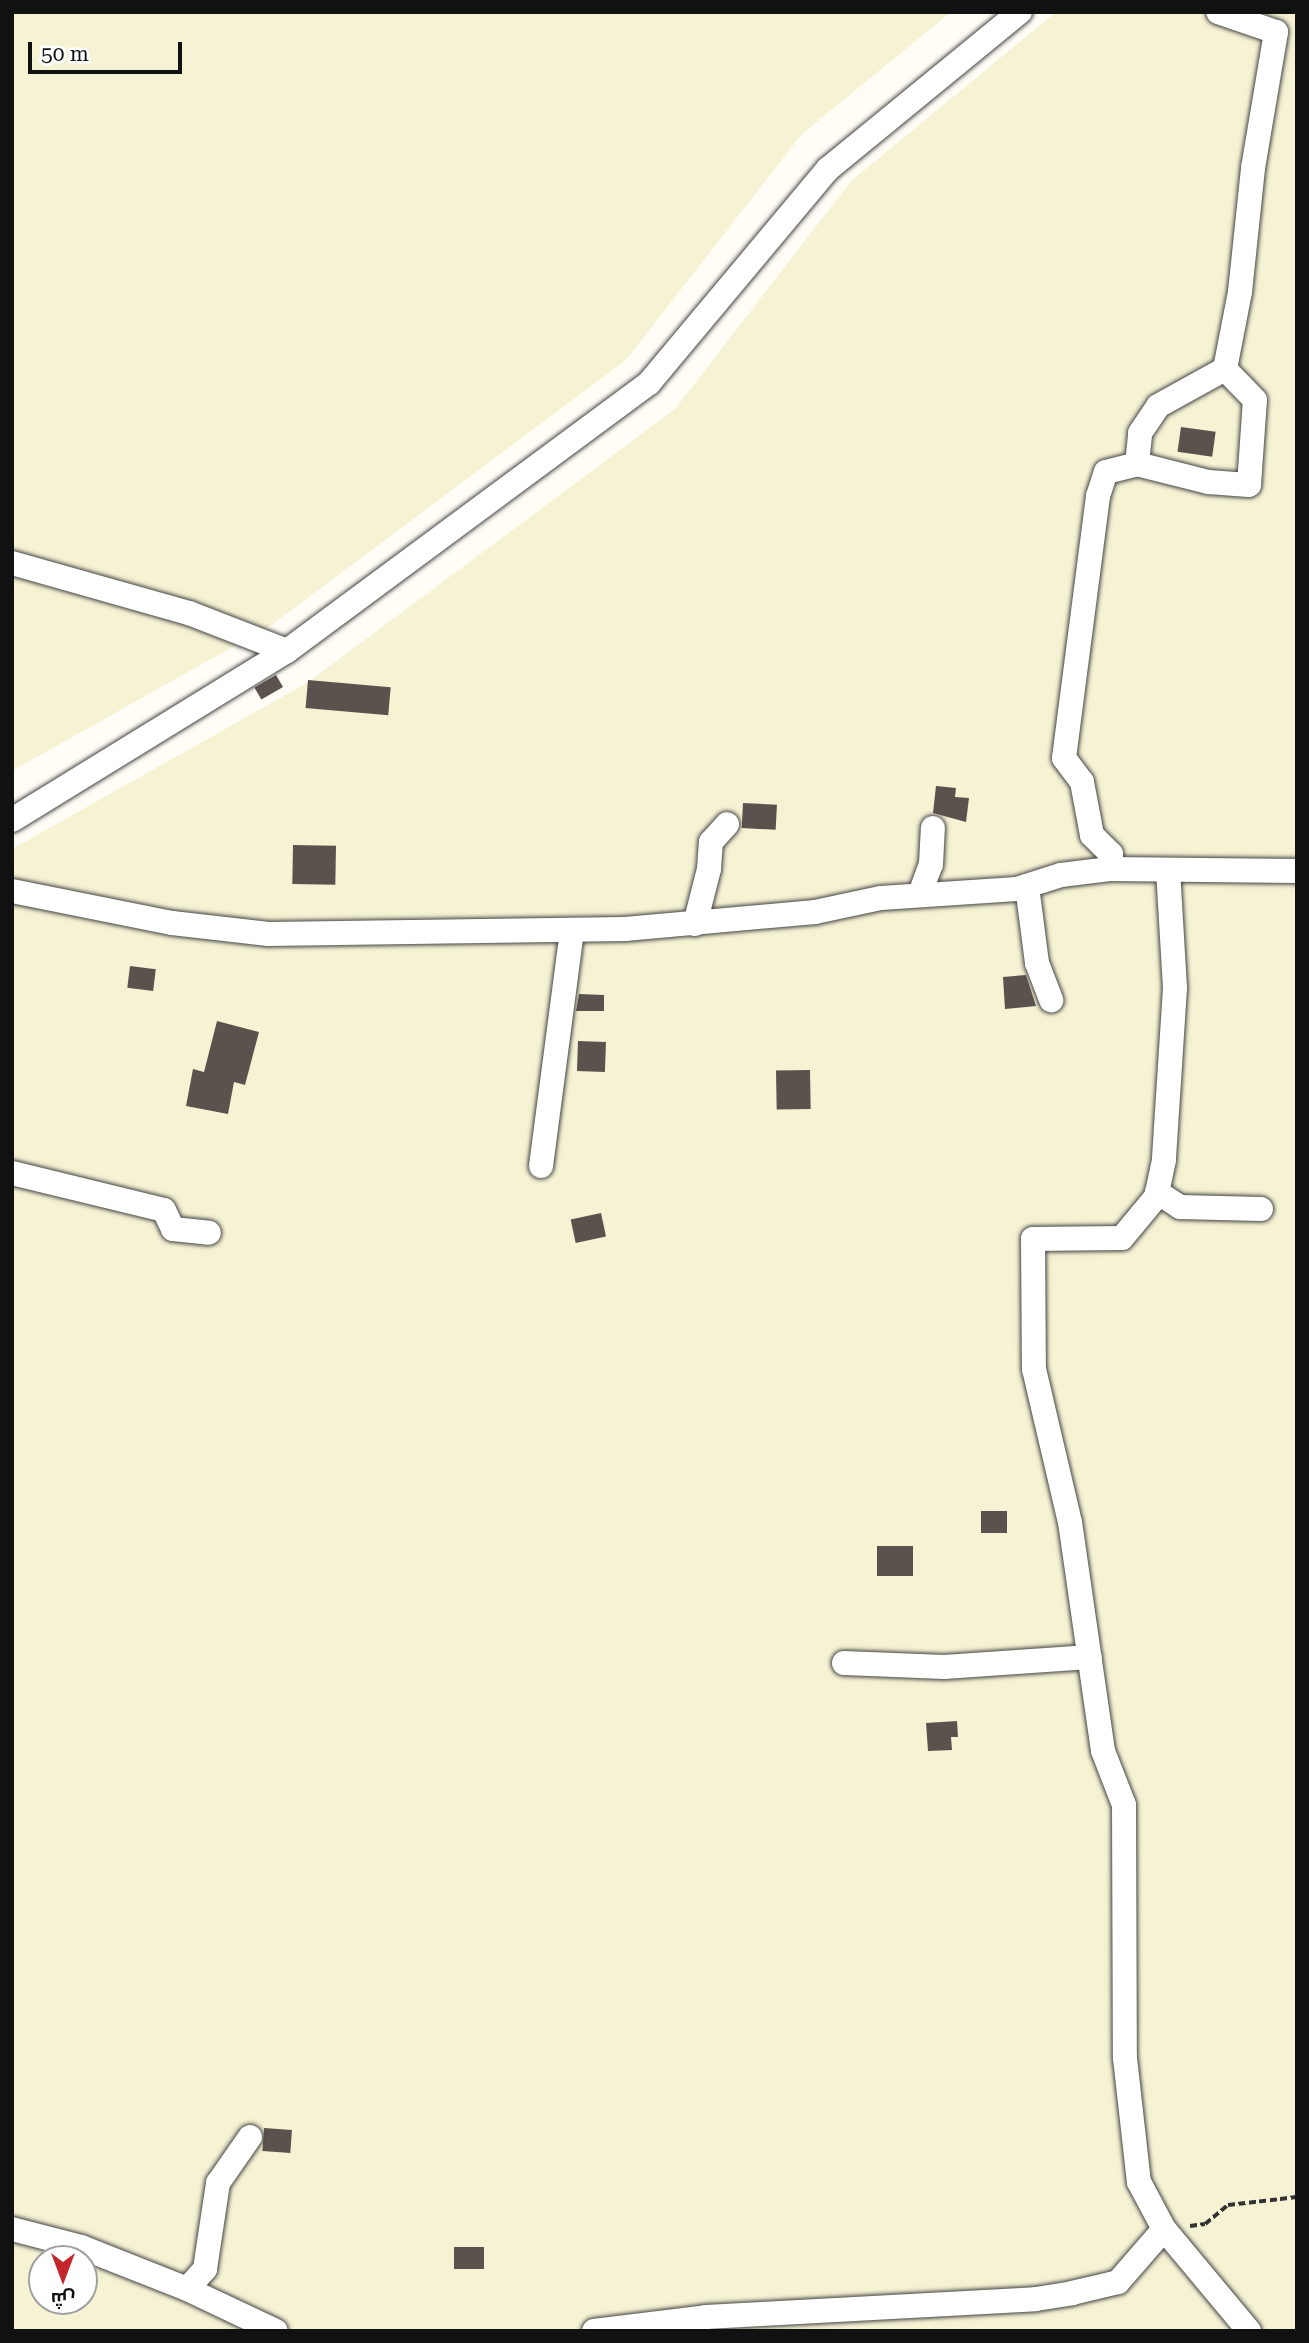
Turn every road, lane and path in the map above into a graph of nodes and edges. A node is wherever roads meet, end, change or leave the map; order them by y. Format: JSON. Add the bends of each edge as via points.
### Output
{"nodes":[{"id":1,"x":1020,"y":12,"type":"edge"},
{"id":2,"x":1218,"y":12,"type":"edge"},
{"id":3,"x":1225,"y":369,"type":"junction"},
{"id":4,"x":1137,"y":464,"type":"junction"},
{"id":5,"x":12,"y":563,"type":"edge"},
{"id":6,"x":287,"y":651,"type":"junction"},
{"id":7,"x":12,"y":820,"type":"edge"},
{"id":8,"x":727,"y":824,"type":"dead end"},
{"id":9,"x":933,"y":828,"type":"dead end"},
{"id":10,"x":1110,"y":869,"type":"junction"},
{"id":11,"x":1168,"y":870,"type":"junction"},
{"id":12,"x":1297,"y":871,"type":"edge"},
{"id":13,"x":1027,"y":886,"type":"junction"},
{"id":14,"x":12,"y":891,"type":"edge"},
{"id":15,"x":920,"y":894,"type":"junction"},
{"id":16,"x":695,"y":923,"type":"junction"},
{"id":17,"x":572,"y":930,"type":"junction"},
{"id":18,"x":1051,"y":1000,"type":"dead end"},
{"id":19,"x":541,"y":1166,"type":"dead end"},
{"id":20,"x":12,"y":1173,"type":"edge"},
{"id":21,"x":1157,"y":1192,"type":"junction"},
{"id":22,"x":1261,"y":1209,"type":"dead end"},
{"id":23,"x":209,"y":1234,"type":"dead end"},
{"id":24,"x":1090,"y":1657,"type":"junction"},
{"id":25,"x":844,"y":1662,"type":"dead end"},
{"id":26,"x":250,"y":2137,"type":"dead end"},
{"id":27,"x":1297,"y":2197,"type":"edge"},
{"id":28,"x":12,"y":2229,"type":"edge"},
{"id":29,"x":1164,"y":2229,"type":"junction"},
{"id":30,"x":187,"y":2289,"type":"junction"},
{"id":31,"x":276,"y":2331,"type":"edge"},
{"id":32,"x":594,"y":2331,"type":"edge"},
{"id":33,"x":1249,"y":2331,"type":"edge"}],
"edges":[{"from":1,"to":6,"type":"street","via":[[828,169],[649,383]]},
{"from":2,"to":3,"type":"street","via":[[1276,32]]},
{"from":3,"to":4,"type":"street","via":[[1158,406],[1140,433]]},
{"from":3,"to":4,"type":"street","via":[[1255,400],[1250,485],[1208,482]]},
{"from":4,"to":10,"type":"street","via":[[1106,471],[1098,496],[1064,758],[1082,782],[1092,835],[1111,853]]},
{"from":5,"to":6,"type":"street","via":[[189,613]]},
{"from":6,"to":7,"type":"street"},
{"from":8,"to":16,"type":"street","via":[[711,842]]},
{"from":9,"to":15,"type":"street","via":[[931,864]]},
{"from":10,"to":11,"type":"street"},
{"from":10,"to":13,"type":"street"},
{"from":11,"to":12,"type":"street"},
{"from":11,"to":21,"type":"street","via":[[1175,988],[1164,1160]]},
{"from":13,"to":15,"type":"street"},
{"from":13,"to":18,"type":"street","via":[[1037,963]]},
{"from":14,"to":17,"type":"street","via":[[172,923],[268,934]]},
{"from":15,"to":16,"type":"street","via":[[815,912]]},
{"from":16,"to":17,"type":"street"},
{"from":17,"to":19,"type":"street"},
{"from":20,"to":23,"type":"street","via":[[164,1210],[173,1229]]},
{"from":21,"to":22,"type":"street","via":[[1180,1207]]},
{"from":21,"to":24,"type":"street","via":[[1122,1238],[1033,1239],[1034,1369],[1070,1522]]},
{"from":24,"to":25,"type":"street","via":[[944,1667]]},
{"from":24,"to":29,"type":"street","via":[[1103,1751],[1124,1805],[1129,2108],[1139,2182]]},
{"from":26,"to":30,"type":"street","via":[[218,2183],[205,2269]]},
{"from":27,"to":29,"type":"path","via":[[1228,2205],[1205,2224]]},
{"from":28,"to":30,"type":"street","via":[[81,2247]]},
{"from":29,"to":32,"type":"street","via":[[1118,2282],[1072,2293],[1036,2299],[705,2317]]},
{"from":29,"to":33,"type":"street"},
{"from":30,"to":31,"type":"street"}]}
